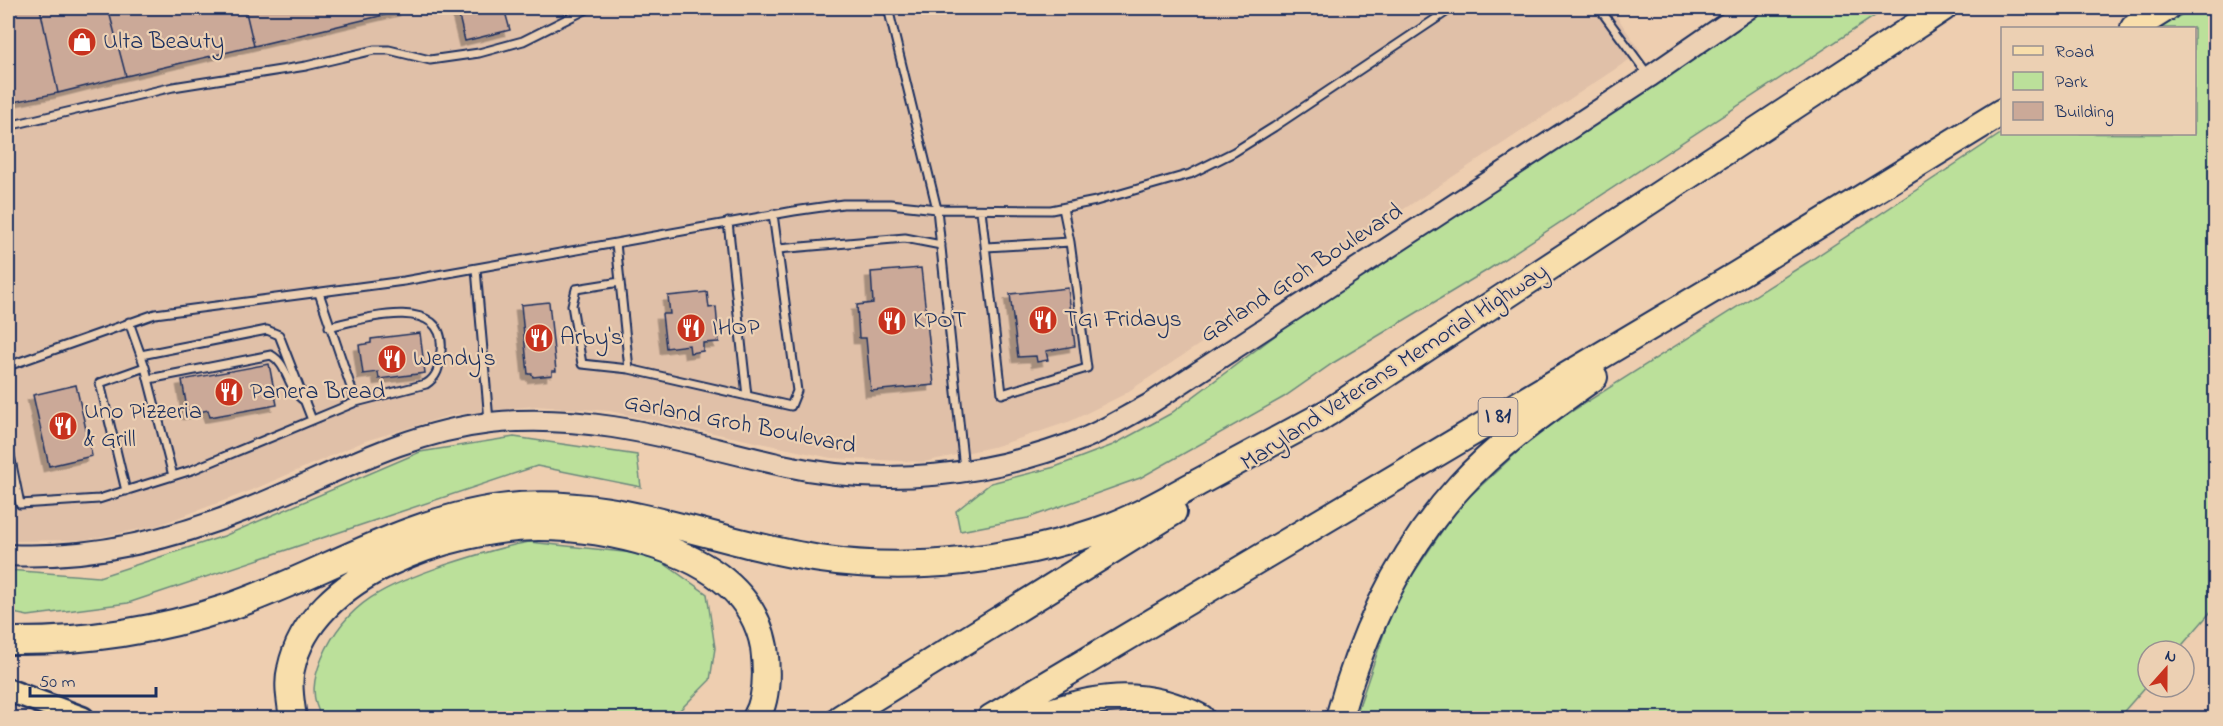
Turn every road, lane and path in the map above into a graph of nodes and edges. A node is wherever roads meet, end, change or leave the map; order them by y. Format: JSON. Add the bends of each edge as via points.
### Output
{"nodes":[{"id":1,"x":589,"y":8,"type":"edge"},
{"id":2,"x":888,"y":8,"type":"edge"},
{"id":3,"x":1452,"y":8,"type":"edge"},
{"id":4,"x":1599,"y":8,"type":"edge"},
{"id":5,"x":1749,"y":8,"type":"edge"},
{"id":6,"x":1943,"y":8,"type":"edge"},
{"id":7,"x":2166,"y":8,"type":"edge"},
{"id":8,"x":2136,"y":27,"type":"edge"},
{"id":9,"x":1649,"y":77,"type":"junction"},
{"id":10,"x":2001,"y":113,"type":"edge"},
{"id":11,"x":8,"y":126,"type":"edge"},
{"id":12,"x":1063,"y":208,"type":"junction"},
{"id":13,"x":937,"y":209,"type":"junction"},
{"id":14,"x":981,"y":210,"type":"junction"},
{"id":15,"x":773,"y":214,"type":"junction"},
{"id":16,"x":728,"y":222,"type":"junction"},
{"id":17,"x":1070,"y":242,"type":"junction"},
{"id":18,"x":616,"y":243,"type":"junction"},
{"id":19,"x":941,"y":245,"type":"junction"},
{"id":20,"x":986,"y":247,"type":"junction"},
{"id":21,"x":777,"y":249,"type":"junction"},
{"id":22,"x":476,"y":269,"type":"junction"},
{"id":23,"x":1735,"y":276,"type":"junction"},
{"id":24,"x":620,"y":282,"type":"junction"},
{"id":25,"x":319,"y":293,"type":"junction"},
{"id":26,"x":129,"y":322,"type":"junction"},
{"id":27,"x":329,"y":327,"type":"junction"},
{"id":28,"x":141,"y":355,"type":"junction"},
{"id":29,"x":8,"y":366,"type":"edge"},
{"id":30,"x":146,"y":367,"type":"junction"},
{"id":31,"x":629,"y":369,"type":"junction"},
{"id":32,"x":149,"y":379,"type":"junction"},
{"id":33,"x":747,"y":396,"type":"junction"},
{"id":34,"x":305,"y":401,"type":"junction"},
{"id":35,"x":356,"y":402,"type":"junction"},
{"id":36,"x":1329,"y":412,"type":"junction"},
{"id":37,"x":312,"y":420,"type":"junction"},
{"id":38,"x":490,"y":423,"type":"junction"},
{"id":39,"x":8,"y":445,"type":"edge"},
{"id":40,"x":964,"y":473,"type":"junction"},
{"id":41,"x":173,"y":476,"type":"junction"},
{"id":42,"x":126,"y":491,"type":"junction"},
{"id":43,"x":8,"y":555,"type":"edge"},
{"id":44,"x":8,"y":641,"type":"edge"},
{"id":45,"x":8,"y":690,"type":"edge"},
{"id":46,"x":83,"y":718,"type":"edge"},
{"id":47,"x":293,"y":718,"type":"edge"},
{"id":48,"x":756,"y":718,"type":"edge"},
{"id":49,"x":841,"y":718,"type":"edge"},
{"id":50,"x":991,"y":718,"type":"edge"},
{"id":51,"x":1032,"y":718,"type":"edge"},
{"id":52,"x":1201,"y":718,"type":"edge"},
{"id":53,"x":1339,"y":718,"type":"edge"}],
"edges":[{"from":1,"to":11,"type":"lane","via":[[523,41],[479,53],[430,60],[374,50],[306,66],[173,87]]},
{"from":2,"to":13,"type":"lane"},
{"from":3,"to":12,"type":"lane","via":[[1234,152],[1190,174]]},
{"from":4,"to":9,"type":"lane"},
{"from":5,"to":9,"type":"street","name":"Garland Groh Boulevard"},
{"from":6,"to":36,"type":"highway","name":"Maryland Veterans Memorial Highway"},
{"from":7,"to":8,"type":"highway"},
{"from":9,"to":40,"type":"street","name":"Garland Groh Boulevard","via":[[1148,405],[1087,437],[1028,459]]},
{"from":10,"to":23,"type":"highway","number":"I 81"},
{"from":12,"to":14,"type":"lane"},
{"from":12,"to":17,"type":"lane"},
{"from":13,"to":14,"type":"lane"},
{"from":13,"to":15,"type":"lane","via":[[843,204]]},
{"from":13,"to":19,"type":"lane"},
{"from":14,"to":20,"type":"lane"},
{"from":15,"to":16,"type":"lane"},
{"from":15,"to":21,"type":"lane"},
{"from":16,"to":18,"type":"lane"},
{"from":16,"to":33,"type":"lane"},
{"from":17,"to":20,"type":"lane"},
{"from":17,"to":20,"type":"lane","via":[[1087,368],[1002,394]]},
{"from":18,"to":22,"type":"lane"},
{"from":18,"to":24,"type":"lane"},
{"from":19,"to":21,"type":"lane","via":[[905,238]]},
{"from":19,"to":40,"type":"lane"},
{"from":21,"to":33,"type":"lane","via":[[796,391],[791,406]]},
{"from":22,"to":25,"type":"lane"},
{"from":22,"to":38,"type":"lane"},
{"from":23,"to":50,"type":"highway","number":"I 81"},
{"from":23,"to":53,"type":"highway","via":[[1540,416],[1461,485],[1404,561],[1372,620]]},
{"from":24,"to":31,"type":"lane"},
{"from":24,"to":31,"type":"lane","via":[[576,289],[572,305],[582,364]]},
{"from":25,"to":26,"type":"lane","via":[[155,314]]},
{"from":25,"to":27,"type":"lane"},
{"from":26,"to":28,"type":"lane"},
{"from":26,"to":29,"type":"lane"},
{"from":27,"to":35,"type":"lane"},
{"from":27,"to":35,"type":"lane","via":[[363,318],[410,314],[428,319],[438,330],[441,345],[434,379]]},
{"from":28,"to":30,"type":"lane"},
{"from":28,"to":34,"type":"lane","via":[[267,330],[279,335]]},
{"from":30,"to":32,"type":"lane"},
{"from":30,"to":42,"type":"lane","via":[[100,383]]},
{"from":31,"to":33,"type":"lane"},
{"from":32,"to":34,"type":"lane","via":[[271,355],[280,362],[295,395]]},
{"from":32,"to":41,"type":"lane"},
{"from":34,"to":37,"type":"lane"},
{"from":35,"to":37,"type":"lane"},
{"from":36,"to":44,"type":"highway","via":[[1147,510],[1102,530],[1020,553],[915,565],[820,559],[627,513],[538,504],[446,519],[227,607],[170,624],[108,637]]},
{"from":36,"to":49,"type":"highway","name":"Maryland Veterans Memorial Highway","via":[[1066,581]]},
{"from":37,"to":41,"type":"lane"},
{"from":38,"to":40,"type":"street","name":"Garland Groh Boulevard","via":[[593,422],[831,474],[918,477]]},
{"from":38,"to":43,"type":"street","name":"Garland Groh Boulevard","via":[[390,446],[245,510],[176,535],[80,554]]},
{"from":39,"to":42,"type":"lane","via":[[20,504],[99,499]]},
{"from":41,"to":42,"type":"lane"},
{"from":45,"to":46,"type":"main road"},
{"from":47,"to":48,"type":"highway","via":[[290,670],[300,642],[315,615],[342,590],[389,564],[450,539],[537,527],[580,528],[621,535],[675,551],[711,569],[752,612],[762,636],[765,689]]},
{"from":51,"to":52,"type":"highway","via":[[1091,699],[1127,698],[1163,703]]}]}
